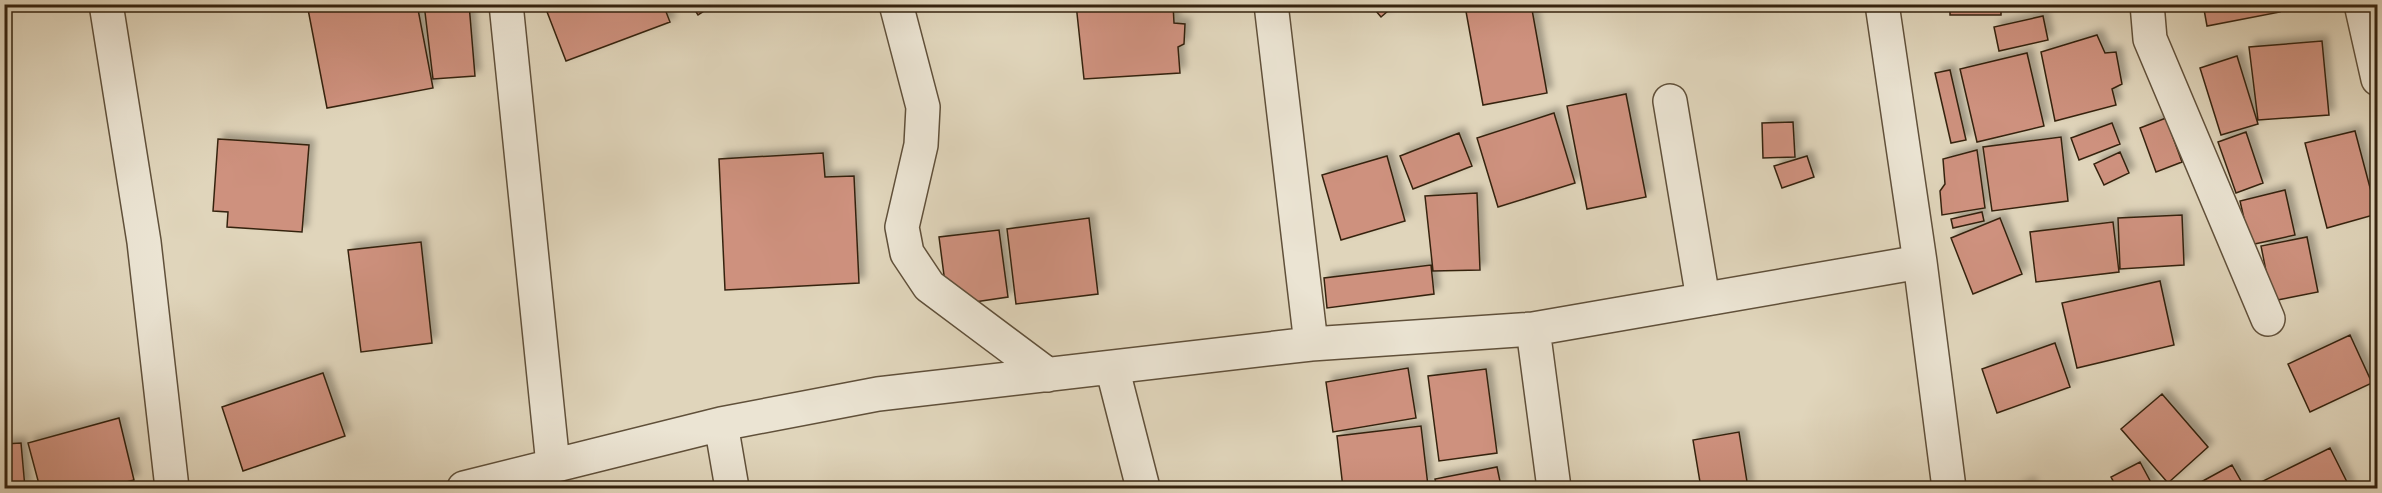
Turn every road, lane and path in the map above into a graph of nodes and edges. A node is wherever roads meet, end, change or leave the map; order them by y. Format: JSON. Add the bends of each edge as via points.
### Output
{"nodes":[{"id":1,"x":106,"y":4,"type":"edge"},
{"id":2,"x":506,"y":4,"type":"edge"},
{"id":3,"x":896,"y":4,"type":"edge"},
{"id":4,"x":1271,"y":4,"type":"edge"},
{"id":5,"x":1882,"y":4,"type":"edge"},
{"id":6,"x":2147,"y":4,"type":"edge"},
{"id":7,"x":2361,"y":4,"type":"edge"},
{"id":8,"x":2378,"y":79,"type":"edge"},
{"id":9,"x":1670,"y":101,"type":"dead end"},
{"id":10,"x":1920,"y":262,"type":"junction"},
{"id":11,"x":1703,"y":299,"type":"junction"},
{"id":12,"x":2268,"y":320,"type":"dead end"},
{"id":13,"x":1533,"y":329,"type":"junction"},
{"id":14,"x":1311,"y":344,"type":"junction"},
{"id":15,"x":1112,"y":367,"type":"junction"},
{"id":16,"x":1048,"y":375,"type":"junction"},
{"id":17,"x":721,"y":424,"type":"junction"},
{"id":18,"x":553,"y":465,"type":"junction"},
{"id":19,"x":172,"y":489,"type":"edge"},
{"id":20,"x":464,"y":489,"type":"edge"},
{"id":21,"x":732,"y":489,"type":"edge"},
{"id":22,"x":1143,"y":489,"type":"edge"},
{"id":23,"x":1554,"y":489,"type":"edge"},
{"id":24,"x":1949,"y":489,"type":"edge"}],
"edges":[{"from":1,"to":19,"type":"street","via":[[144,242]]},
{"from":2,"to":18,"type":"street"},
{"from":3,"to":16,"type":"street","via":[[923,107],[921,145],[902,227],[907,253],[929,286]]},
{"from":4,"to":14,"type":"street"},
{"from":5,"to":10,"type":"street"},
{"from":6,"to":12,"type":"street","via":[[2150,39]]},
{"from":7,"to":8,"type":"street"},
{"from":9,"to":11,"type":"street"},
{"from":10,"to":11,"type":"street"},
{"from":10,"to":24,"type":"street"},
{"from":11,"to":13,"type":"street"},
{"from":13,"to":14,"type":"street"},
{"from":13,"to":23,"type":"street"},
{"from":14,"to":15,"type":"street"},
{"from":15,"to":16,"type":"street"},
{"from":15,"to":22,"type":"street"},
{"from":16,"to":17,"type":"street","via":[[878,394]]},
{"from":17,"to":18,"type":"street"},
{"from":17,"to":21,"type":"street"},
{"from":18,"to":20,"type":"street"}]}
